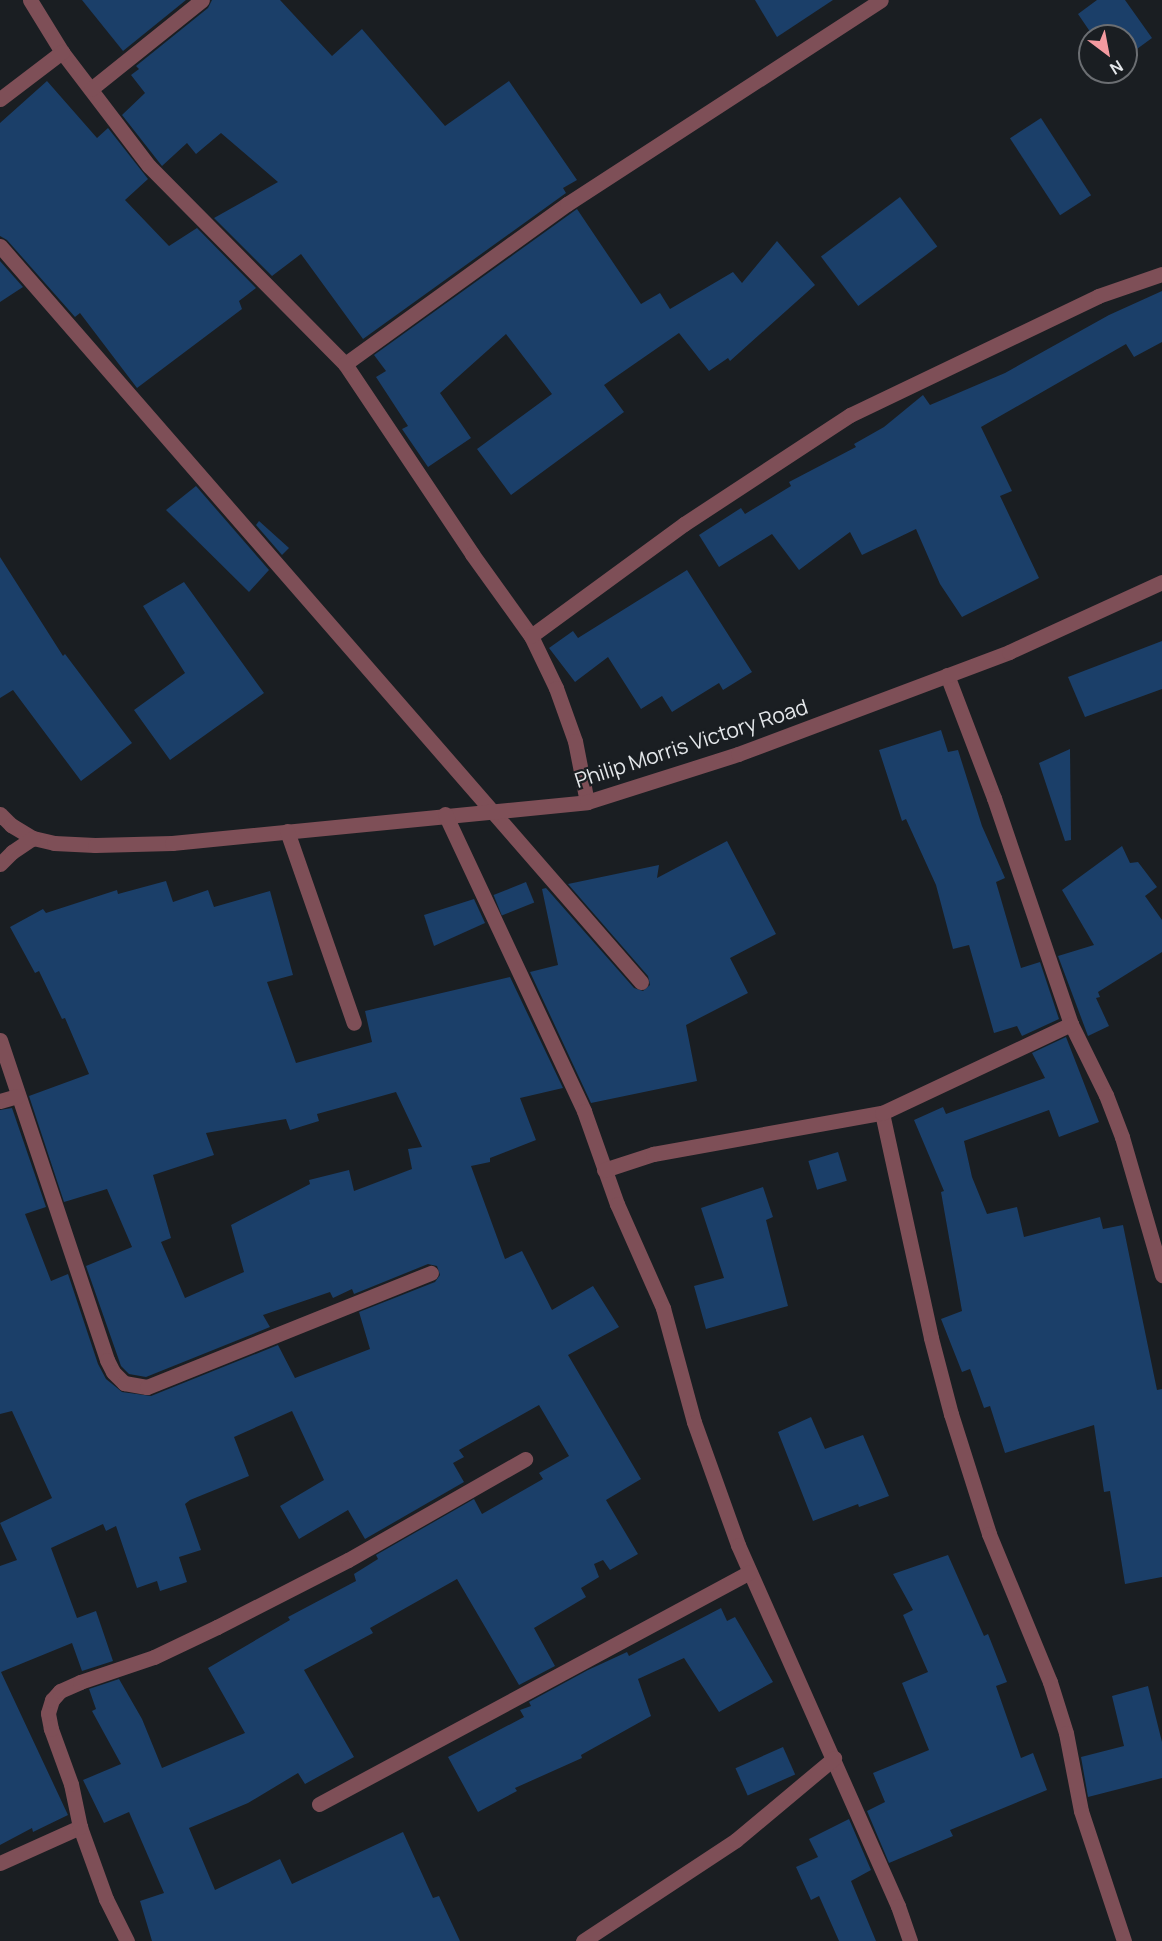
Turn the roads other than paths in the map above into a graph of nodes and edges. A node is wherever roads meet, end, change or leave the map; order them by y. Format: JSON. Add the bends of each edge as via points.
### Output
{"nodes":[{"id":1,"x":30,"y":0,"type":"edge"},
{"id":2,"x":202,"y":0,"type":"edge"},
{"id":3,"x":881,"y":0,"type":"edge"},
{"id":4,"x":62,"y":52,"type":"junction"},
{"id":5,"x":91,"y":89,"type":"junction"},
{"id":6,"x":0,"y":99,"type":"edge"},
{"id":7,"x":0,"y":246,"type":"edge"},
{"id":8,"x":1162,"y":274,"type":"edge"},
{"id":9,"x":345,"y":364,"type":"junction"},
{"id":10,"x":1162,"y":582,"type":"edge"},
{"id":11,"x":531,"y":636,"type":"junction"},
{"id":12,"x":947,"y":675,"type":"junction"},
{"id":13,"x":587,"y":802,"type":"junction"},
{"id":14,"x":0,"y":814,"type":"edge"},
{"id":15,"x":445,"y":814,"type":"junction"},
{"id":16,"x":287,"y":831,"type":"junction"},
{"id":17,"x":33,"y":838,"type":"junction"},
{"id":18,"x":0,"y":864,"type":"edge"},
{"id":19,"x":641,"y":982,"type":"dead end"},
{"id":20,"x":354,"y":1023,"type":"dead end"},
{"id":21,"x":1071,"y":1024,"type":"junction"},
{"id":22,"x":0,"y":1040,"type":"edge"},
{"id":23,"x":17,"y":1096,"type":"junction"},
{"id":24,"x":0,"y":1101,"type":"edge"},
{"id":25,"x":882,"y":1113,"type":"junction"},
{"id":26,"x":604,"y":1170,"type":"junction"},
{"id":27,"x":431,"y":1273,"type":"dead end"},
{"id":28,"x":1162,"y":1275,"type":"edge"},
{"id":29,"x":525,"y":1459,"type":"dead end"},
{"id":30,"x":750,"y":1572,"type":"junction"},
{"id":31,"x":834,"y":1758,"type":"junction"},
{"id":32,"x":319,"y":1804,"type":"dead end"},
{"id":33,"x":80,"y":1827,"type":"junction"},
{"id":34,"x":0,"y":1863,"type":"edge"},
{"id":35,"x":127,"y":1941,"type":"edge"},
{"id":36,"x":583,"y":1941,"type":"edge"},
{"id":37,"x":910,"y":1941,"type":"edge"},
{"id":38,"x":1124,"y":1941,"type":"edge"}],
"edges":[{"from":1,"to":4,"type":"street"},
{"from":2,"to":5,"type":"street"},
{"from":3,"to":9,"type":"street","via":[[567,204]]},
{"from":4,"to":5,"type":"street"},
{"from":4,"to":6,"type":"street"},
{"from":5,"to":9,"type":"street","via":[[149,166]]},
{"from":7,"to":19,"type":"street"},
{"from":8,"to":11,"type":"street","via":[[1098,296],[850,415],[684,524]]},
{"from":9,"to":11,"type":"street"},
{"from":10,"to":12,"type":"street","name":"Philip Morris Victory Road","via":[[1009,652]]},
{"from":11,"to":13,"type":"street","via":[[575,741]]},
{"from":12,"to":13,"type":"street","name":"Philip Morris Victory Road","via":[[738,754]]},
{"from":12,"to":21,"type":"street","via":[[994,798]]},
{"from":13,"to":15,"type":"street","name":"Philip Morris Victory Road"},
{"from":14,"to":17,"type":"street","name":"Philip Morris Victory Road","via":[[10,825]]},
{"from":15,"to":16,"type":"street","name":"Philip Morris Victory Road"},
{"from":15,"to":26,"type":"street","via":[[585,1111]]},
{"from":16,"to":17,"type":"street","name":"Philip Morris Victory Road","via":[[117,845],[54,843]]},
{"from":16,"to":20,"type":"street"},
{"from":17,"to":18,"type":"street"},
{"from":21,"to":25,"type":"street"},
{"from":21,"to":28,"type":"street","via":[[1122,1137]]},
{"from":22,"to":23,"type":"street"},
{"from":23,"to":24,"type":"street"},
{"from":23,"to":27,"type":"street","via":[[107,1360],[124,1383],[147,1387]]},
{"from":25,"to":26,"type":"street","via":[[653,1154]]},
{"from":25,"to":38,"type":"street","via":[[951,1414],[989,1534],[1050,1682],[1066,1733],[1081,1811]]},
{"from":26,"to":30,"type":"street","via":[[663,1308],[694,1422]]},
{"from":29,"to":33,"type":"street","via":[[348,1560],[218,1627],[154,1657],[60,1691],[48,1713]]},
{"from":30,"to":31,"type":"street"},
{"from":30,"to":32,"type":"street"},
{"from":31,"to":36,"type":"street","via":[[736,1840]]},
{"from":31,"to":37,"type":"street"},
{"from":33,"to":34,"type":"street"},
{"from":33,"to":35,"type":"street","via":[[106,1899]]}]}
